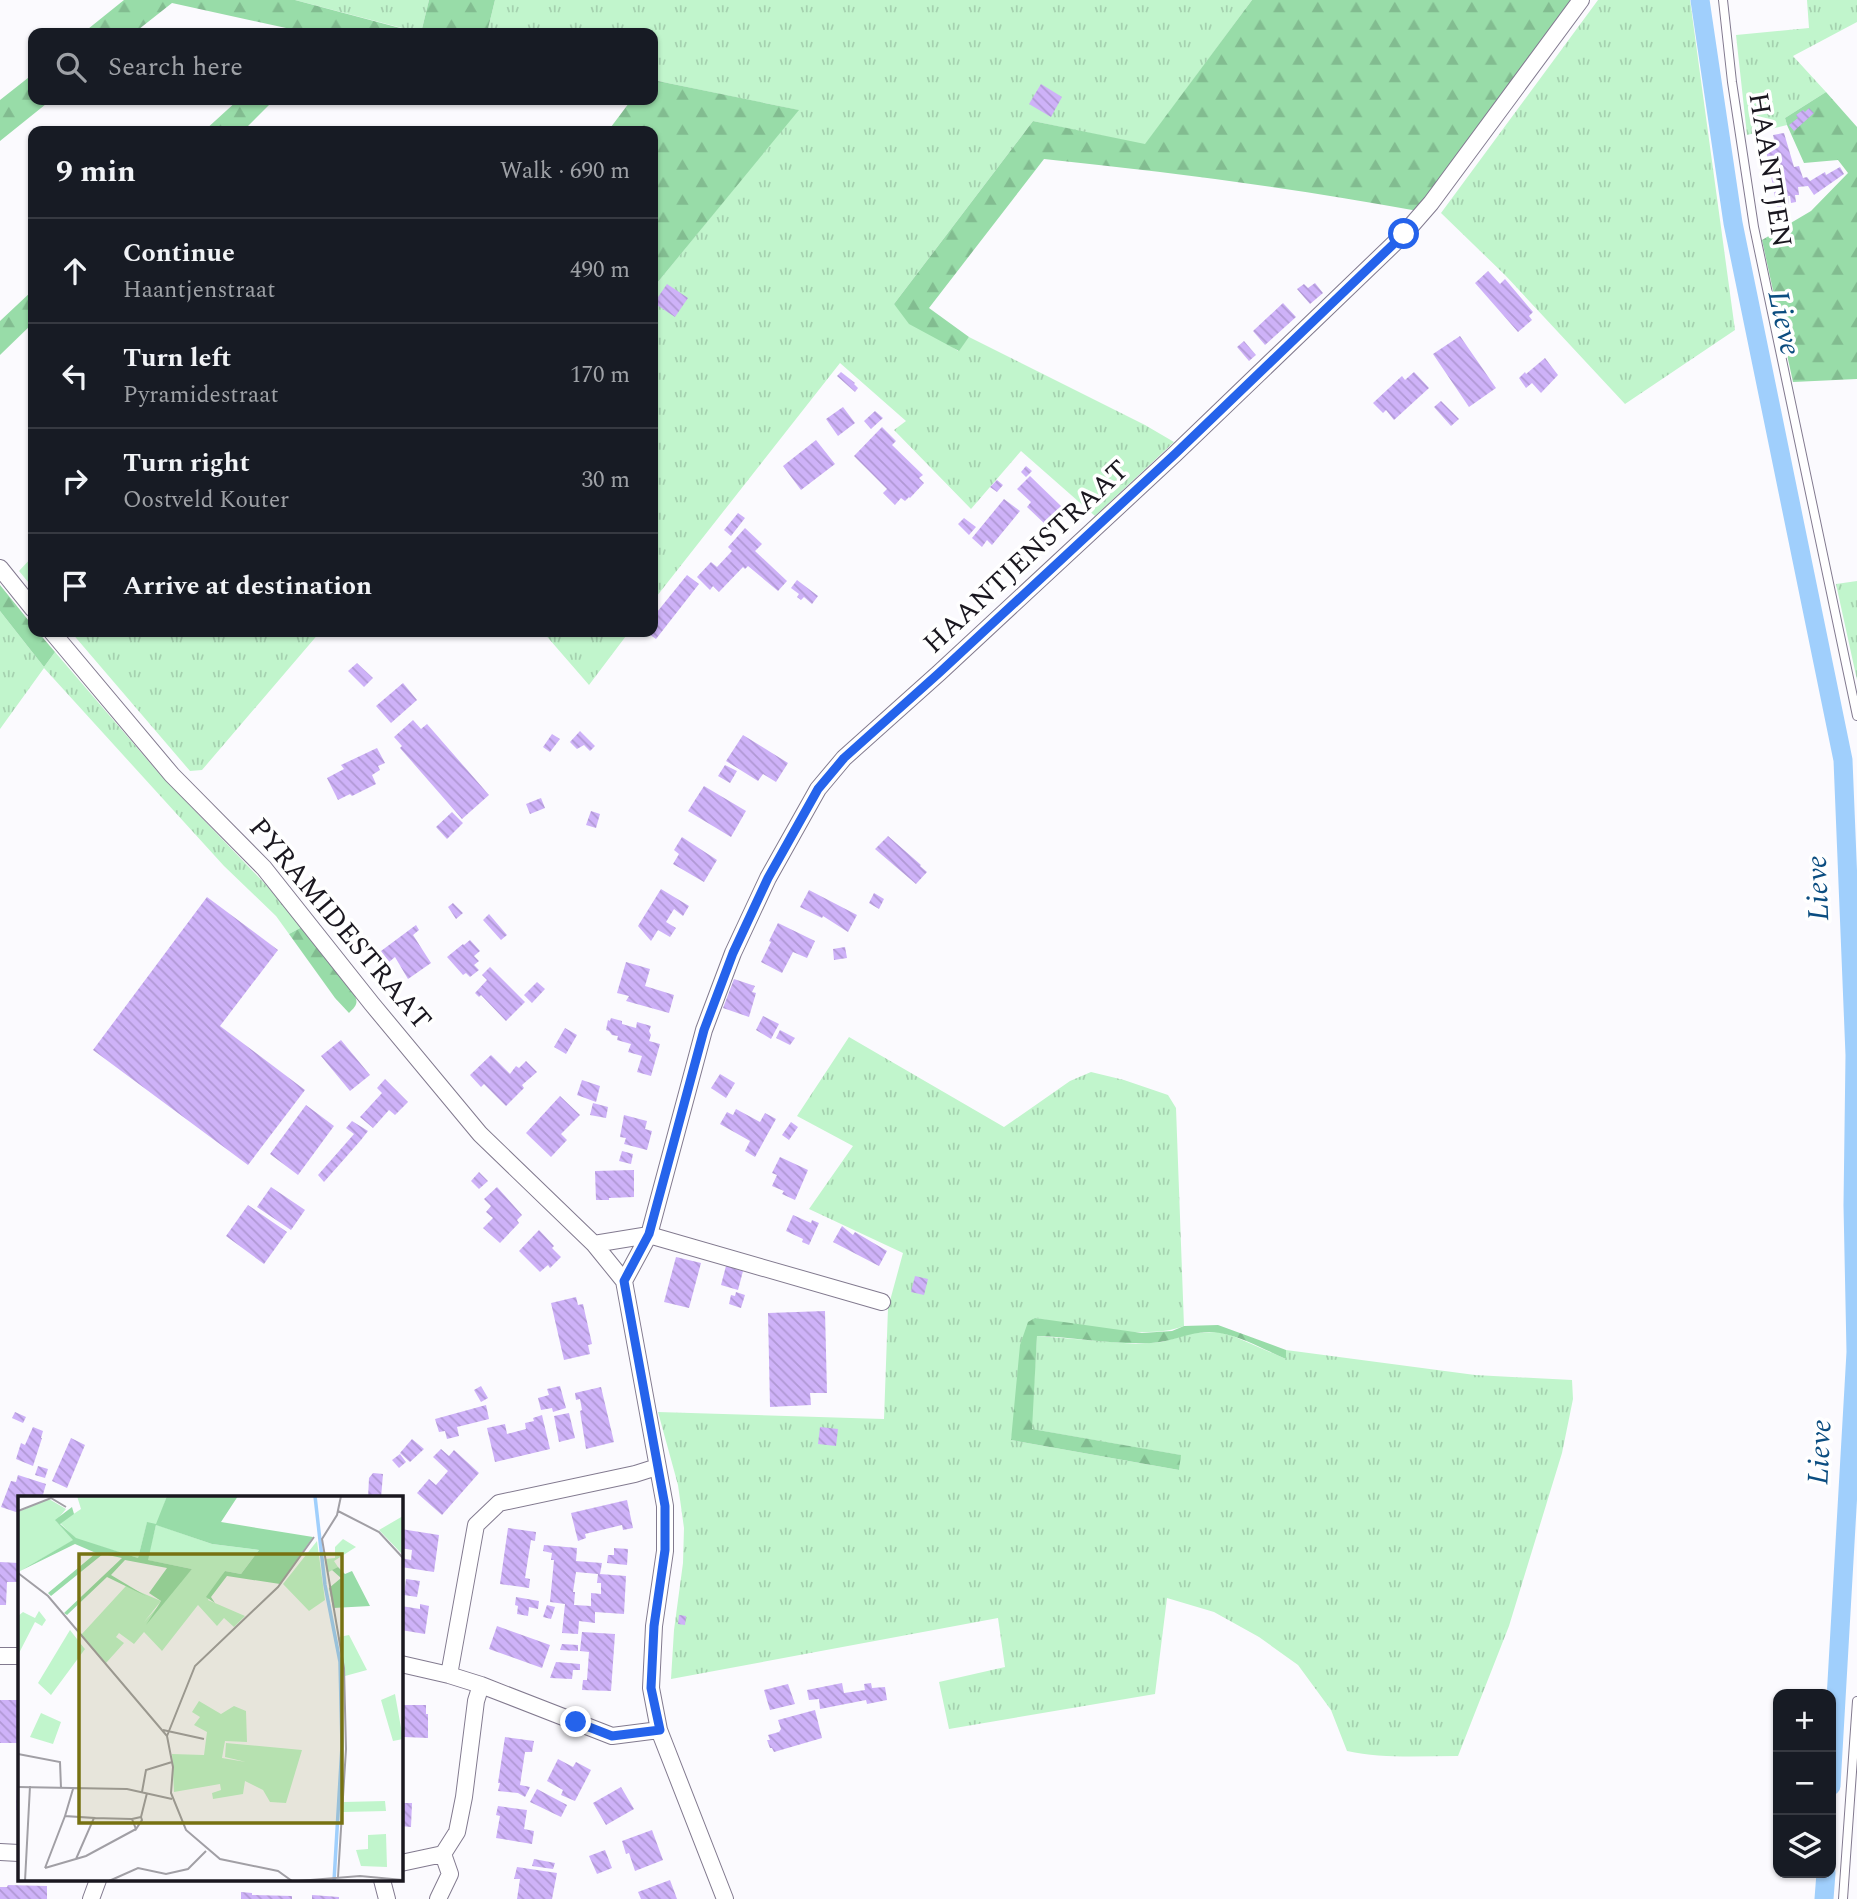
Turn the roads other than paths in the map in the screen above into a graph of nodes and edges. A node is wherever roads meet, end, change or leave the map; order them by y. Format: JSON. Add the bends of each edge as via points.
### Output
{"nodes":[{"id":1,"x":1581,"y":0,"type":"edge"},
{"id":2,"x":1723,"y":0,"type":"edge"},
{"id":3,"x":0,"y":568,"type":"edge"},
{"id":4,"x":28,"y":603,"type":"edge"},
{"id":5,"x":56,"y":637,"type":"edge"},
{"id":6,"x":1857,"y":716,"type":"edge"},
{"id":7,"x":649,"y":1234,"type":"junction"},
{"id":8,"x":594,"y":1244,"type":"junction"},
{"id":9,"x":624,"y":1281,"type":"junction"},
{"id":10,"x":882,"y":1302,"type":"dead end"},
{"id":11,"x":657,"y":1467,"type":"junction"},
{"id":12,"x":0,"y":1656,"type":"edge"},
{"id":13,"x":18,"y":1656,"type":"edge"},
{"id":14,"x":402,"y":1664,"type":"edge"},
{"id":15,"x":449,"y":1675,"type":"junction"},
{"id":16,"x":481,"y":1685,"type":"junction"},
{"id":17,"x":1857,"y":1701,"type":"edge"},
{"id":18,"x":660,"y":1730,"type":"junction"},
{"id":19,"x":0,"y":1852,"type":"edge"},
{"id":20,"x":18,"y":1853,"type":"edge"},
{"id":21,"x":443,"y":1854,"type":"junction"},
{"id":22,"x":402,"y":1863,"type":"edge"},
{"id":23,"x":97,"y":1882,"type":"edge"},
{"id":24,"x":383,"y":1882,"type":"edge"},
{"id":25,"x":91,"y":1899,"type":"edge"},
{"id":26,"x":387,"y":1899,"type":"edge"},
{"id":27,"x":438,"y":1899,"type":"edge"},
{"id":28,"x":725,"y":1899,"type":"edge"},
{"id":29,"x":1843,"y":1899,"type":"edge"}],
"edges":[{"from":1,"to":7,"type":"street","name":"HAANTJENSTRAAT","via":[[1404,234],[1175,454],[844,758],[818,789],[733,953],[704,1030]]},
{"from":2,"to":6,"type":"lane","name":"HAANTJEN","via":[[1754,228]]},
{"from":3,"to":4,"type":"street"},
{"from":5,"to":8,"type":"street","name":"PYRAMIDESTRAAT","via":[[172,775],[264,868],[480,1134]]},
{"from":7,"to":8,"type":"street"},
{"from":7,"to":9,"type":"street","name":"HAANTJENSTRAAT"},
{"from":7,"to":10,"type":"street"},
{"from":8,"to":9,"type":"street","name":"PYRAMIDESTRAAT"},
{"from":9,"to":11,"type":"street","name":"PYRAMIDESTRAAT"},
{"from":11,"to":15,"type":"street","via":[[499,1503],[476,1525]]},
{"from":11,"to":18,"type":"street","name":"PYRAMIDESTRAAT","via":[[665,1506],[665,1550],[651,1688]]},
{"from":12,"to":13,"type":"street"},
{"from":14,"to":15,"type":"street"},
{"from":15,"to":16,"type":"street"},
{"from":16,"to":18,"type":"street","via":[[612,1736]]},
{"from":16,"to":21,"type":"street","via":[[457,1832]]},
{"from":17,"to":29,"type":"lane"},
{"from":18,"to":28,"type":"street","name":"PYRAMIDESTRAAT"},
{"from":19,"to":20,"type":"street"},
{"from":21,"to":22,"type":"street"},
{"from":21,"to":27,"type":"street","via":[[450,1874]]},
{"from":23,"to":25,"type":"street"},
{"from":24,"to":26,"type":"street"}]}
